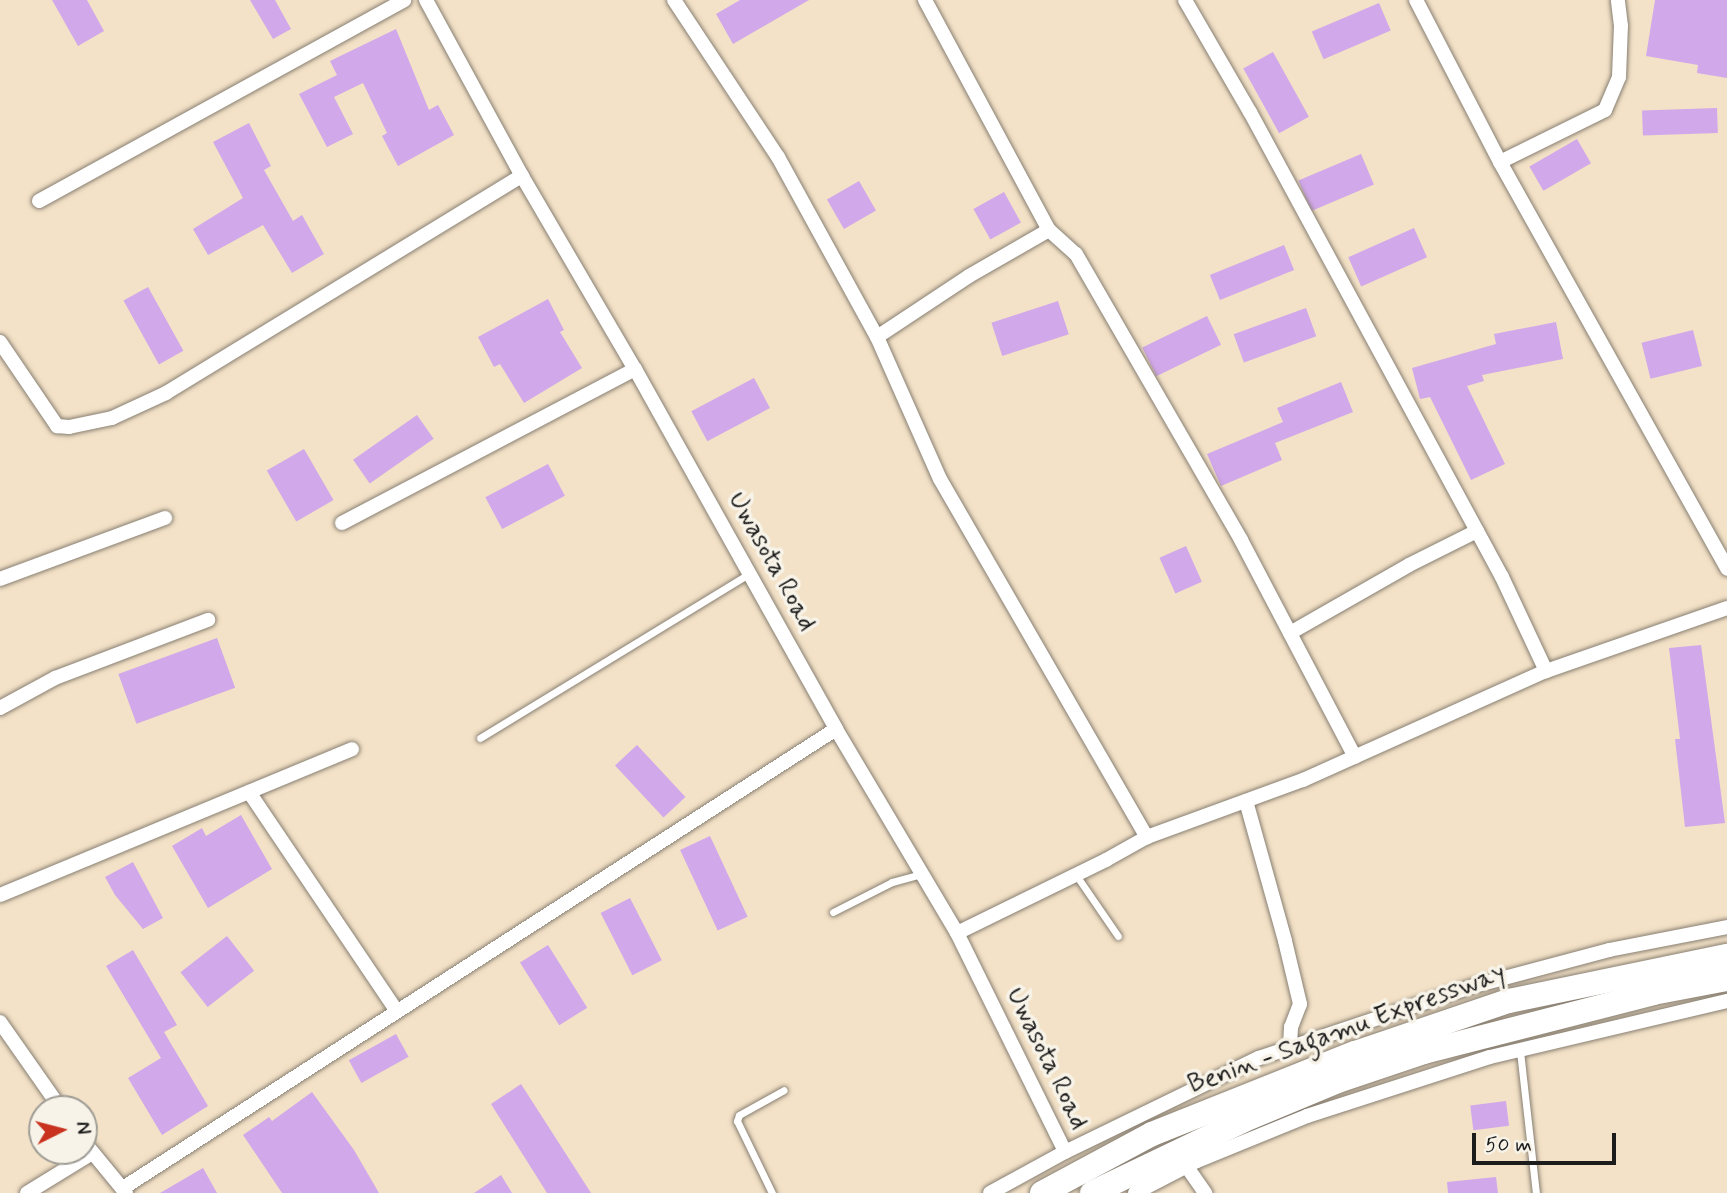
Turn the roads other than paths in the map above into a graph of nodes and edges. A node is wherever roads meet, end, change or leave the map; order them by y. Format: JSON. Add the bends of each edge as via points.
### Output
{"nodes":[{"id":1,"x":404,"y":0,"type":"edge"},
{"id":2,"x":426,"y":0,"type":"edge"},
{"id":3,"x":674,"y":0,"type":"edge"},
{"id":4,"x":925,"y":0,"type":"edge"},
{"id":5,"x":1185,"y":0,"type":"edge"},
{"id":6,"x":1416,"y":0,"type":"edge"},
{"id":7,"x":1618,"y":0,"type":"edge"},
{"id":8,"x":1500,"y":162,"type":"junction"},
{"id":9,"x":522,"y":176,"type":"junction"},
{"id":10,"x":39,"y":201,"type":"dead end"},
{"id":11,"x":1049,"y":230,"type":"junction"},
{"id":12,"x":877,"y":337,"type":"junction"},
{"id":13,"x":0,"y":342,"type":"edge"},
{"id":14,"x":635,"y":369,"type":"junction"},
{"id":15,"x":165,"y":517,"type":"dead end"},
{"id":16,"x":342,"y":523,"type":"dead end"},
{"id":17,"x":1477,"y":531,"type":"junction"},
{"id":18,"x":1727,"y":569,"type":"edge"},
{"id":19,"x":749,"y":574,"type":"junction"},
{"id":20,"x":0,"y":579,"type":"edge"},
{"id":21,"x":1727,"y":608,"type":"edge"},
{"id":22,"x":208,"y":620,"type":"dead end"},
{"id":23,"x":1290,"y":633,"type":"junction"},
{"id":24,"x":1546,"y":671,"type":"junction"},
{"id":25,"x":0,"y":708,"type":"edge"},
{"id":26,"x":836,"y":729,"type":"junction"},
{"id":27,"x":480,"y":738,"type":"dead end"},
{"id":28,"x":352,"y":749,"type":"dead end"},
{"id":29,"x":1354,"y":757,"type":"junction"},
{"id":30,"x":249,"y":792,"type":"junction"},
{"id":31,"x":1245,"y":801,"type":"junction"},
{"id":32,"x":1147,"y":837,"type":"junction"},
{"id":33,"x":922,"y":873,"type":"junction"},
{"id":34,"x":1076,"y":875,"type":"junction"},
{"id":35,"x":0,"y":895,"type":"edge"},
{"id":36,"x":833,"y":912,"type":"dead end"},
{"id":37,"x":1727,"y":927,"type":"edge"},
{"id":38,"x":957,"y":933,"type":"junction"},
{"id":39,"x":1118,"y":936,"type":"dead end"},
{"id":40,"x":1727,"y":956,"type":"edge"},
{"id":41,"x":1727,"y":979,"type":"edge"},
{"id":42,"x":1727,"y":1001,"type":"edge"},
{"id":43,"x":396,"y":1010,"type":"junction"},
{"id":44,"x":0,"y":1022,"type":"edge"},
{"id":45,"x":1290,"y":1047,"type":"junction"},
{"id":46,"x":1520,"y":1050,"type":"junction"},
{"id":47,"x":784,"y":1090,"type":"dead end"},
{"id":48,"x":51,"y":1095,"type":"edge"},
{"id":49,"x":1065,"y":1152,"type":"junction"},
{"id":50,"x":98,"y":1160,"type":"edge"},
{"id":51,"x":65,"y":1165,"type":"edge"},
{"id":52,"x":1187,"y":1167,"type":"junction"},
{"id":53,"x":124,"y":1191,"type":"edge"},
{"id":54,"x":27,"y":1193,"type":"edge"},
{"id":55,"x":772,"y":1193,"type":"edge"},
{"id":56,"x":990,"y":1193,"type":"edge"},
{"id":57,"x":1042,"y":1193,"type":"edge"},
{"id":58,"x":1093,"y":1193,"type":"edge"},
{"id":59,"x":1135,"y":1193,"type":"edge"},
{"id":60,"x":1205,"y":1193,"type":"edge"},
{"id":61,"x":1536,"y":1193,"type":"edge"}],
"edges":[{"from":1,"to":10,"type":"street"},
{"from":2,"to":9,"type":"street","name":"Uwasota Road"},
{"from":3,"to":12,"type":"street","via":[[778,157]]},
{"from":4,"to":11,"type":"street"},
{"from":5,"to":17,"type":"street"},
{"from":6,"to":8,"type":"street"},
{"from":7,"to":8,"type":"street","via":[[1619,77],[1605,110]]},
{"from":8,"to":18,"type":"street"},
{"from":9,"to":13,"type":"street","via":[[166,393],[112,418],[57,426]]},
{"from":9,"to":14,"type":"street","name":"Uwasota Road"},
{"from":11,"to":12,"type":"street"},
{"from":11,"to":23,"type":"street","via":[[1076,254]]},
{"from":12,"to":32,"type":"street","via":[[940,479]]},
{"from":14,"to":16,"type":"street"},
{"from":14,"to":19,"type":"street","name":"Uwasota Road"},
{"from":15,"to":20,"type":"street"},
{"from":17,"to":23,"type":"street"},
{"from":17,"to":24,"type":"street"},
{"from":19,"to":26,"type":"street","name":"Uwasota Road"},
{"from":19,"to":27,"type":"lane"},
{"from":21,"to":24,"type":"street"},
{"from":22,"to":25,"type":"street","via":[[55,678]]},
{"from":23,"to":29,"type":"street"},
{"from":24,"to":29,"type":"street"},
{"from":26,"to":33,"type":"street","name":"Uwasota Road"},
{"from":26,"to":43,"type":"street"},
{"from":28,"to":30,"type":"street"},
{"from":29,"to":31,"type":"street"},
{"from":30,"to":35,"type":"street"},
{"from":30,"to":43,"type":"street"},
{"from":31,"to":32,"type":"street"},
{"from":31,"to":45,"type":"street","via":[[1300,1004],[1291,1027]]},
{"from":32,"to":34,"type":"street"},
{"from":33,"to":36,"type":"lane","via":[[892,882]]},
{"from":33,"to":38,"type":"street","name":"Uwasota Road"},
{"from":34,"to":38,"type":"street"},
{"from":34,"to":39,"type":"lane"},
{"from":37,"to":45,"type":"street","via":[[1609,950],[1474,986]]},
{"from":38,"to":49,"type":"street","name":"Uwasota Road"},
{"from":40,"to":57,"type":"highway","name":"Benin - Sagamu Expressway","via":[[1509,1001],[1355,1053],[1152,1134]]},
{"from":41,"to":58,"type":"highway","via":[[1544,1020],[1399,1060],[1242,1121]]},
{"from":42,"to":46,"type":"street"},
{"from":43,"to":53,"type":"street"},
{"from":44,"to":48,"type":"street"},
{"from":45,"to":49,"type":"street"},
{"from":46,"to":52,"type":"street","via":[[1307,1116]]},
{"from":46,"to":61,"type":"lane"},
{"from":47,"to":55,"type":"lane","via":[[739,1115],[737,1121]]},
{"from":49,"to":56,"type":"street"},
{"from":50,"to":53,"type":"street"},
{"from":51,"to":54,"type":"street"},
{"from":52,"to":59,"type":"street"},
{"from":52,"to":60,"type":"street"}]}
